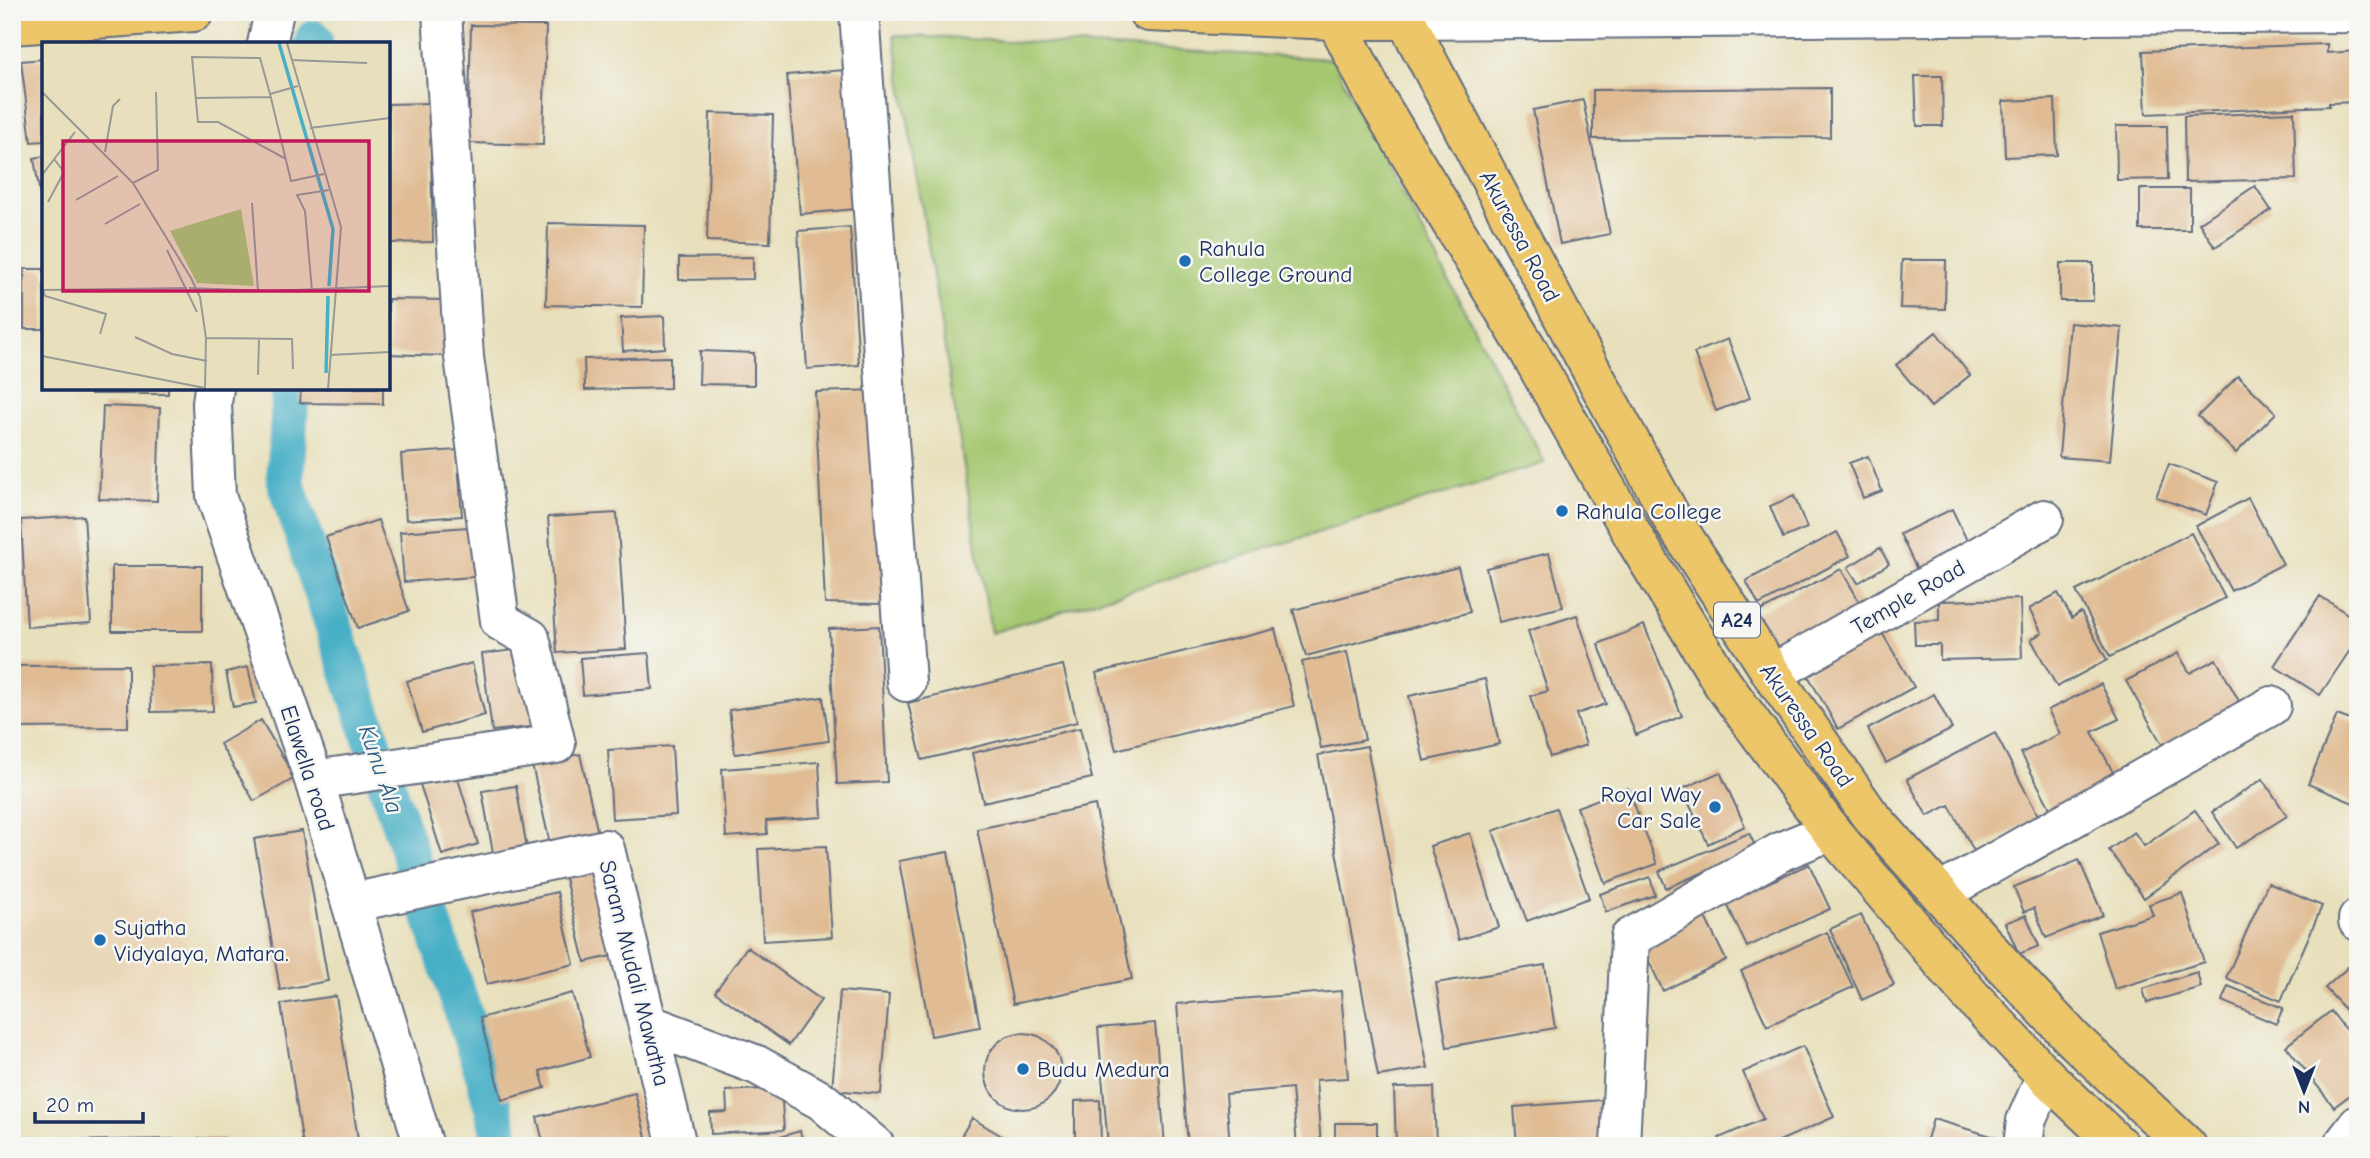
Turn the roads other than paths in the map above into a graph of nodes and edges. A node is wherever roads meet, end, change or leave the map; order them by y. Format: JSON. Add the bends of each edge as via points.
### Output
{"nodes":[{"id":1,"x":194,"y":12,"type":"edge"},
{"id":2,"x":274,"y":12,"type":"edge"},
{"id":3,"x":442,"y":12,"type":"edge"},
{"id":4,"x":859,"y":12,"type":"edge"},
{"id":5,"x":1148,"y":12,"type":"edge"},
{"id":6,"x":2358,"y":13,"type":"edge"},
{"id":7,"x":1334,"y":16,"type":"edge"},
{"id":8,"x":1404,"y":16,"type":"edge"},
{"id":9,"x":12,"y":25,"type":"edge"},
{"id":10,"x":267,"y":42,"type":"edge"},
{"id":11,"x":214,"y":390,"type":"edge"},
{"id":12,"x":2044,"y":519,"type":"dead end"},
{"id":13,"x":1772,"y":674,"type":"junction"},
{"id":14,"x":906,"y":682,"type":"dead end"},
{"id":15,"x":2271,"y":706,"type":"dead end"},
{"id":16,"x":314,"y":780,"type":"junction"},
{"id":17,"x":1831,"y":831,"type":"junction"},
{"id":18,"x":1940,"y":892,"type":"junction"},
{"id":19,"x":351,"y":903,"type":"junction"},
{"id":20,"x":648,"y":1024,"type":"junction"},
{"id":21,"x":2046,"y":1076,"type":"junction"},
{"id":22,"x":2358,"y":1125,"type":"edge"},
{"id":23,"x":424,"y":1146,"type":"edge"},
{"id":24,"x":677,"y":1146,"type":"edge"},
{"id":25,"x":875,"y":1146,"type":"edge"},
{"id":26,"x":1620,"y":1146,"type":"edge"},
{"id":27,"x":2023,"y":1146,"type":"edge"},
{"id":28,"x":2120,"y":1146,"type":"edge"},
{"id":29,"x":2186,"y":1146,"type":"edge"},
{"id":30,"x":2342,"y":1146,"type":"edge"}],
"edges":[{"from":1,"to":9,"type":"main road"},
{"from":2,"to":10,"type":"street"},
{"from":3,"to":16,"type":"street","via":[[464,357],[500,621],[530,638],[556,744]]},
{"from":4,"to":14,"type":"street"},
{"from":5,"to":7,"type":"main road"},
{"from":6,"to":8,"type":"street"},
{"from":7,"to":8,"type":"main road"},
{"from":7,"to":17,"type":"main road","name":"Akuressa Road","number":"A24","via":[[1375,97],[1723,684]]},
{"from":8,"to":13,"type":"main road","name":"Akuressa Road","number":"A24","via":[[1674,522]]},
{"from":11,"to":16,"type":"street","name":"Elawella road","via":[[216,496]]},
{"from":12,"to":13,"type":"street","name":"Temple Road"},
{"from":13,"to":18,"type":"main road","name":"Akuressa Road","number":"A24","via":[[1869,814]]},
{"from":15,"to":18,"type":"street"},
{"from":16,"to":19,"type":"street","name":"Elawella road"},
{"from":17,"to":21,"type":"main road","name":"Akuressa Road","number":"A24","via":[[1971,996]]},
{"from":17,"to":26,"type":"street","via":[[1782,852],[1630,938]]},
{"from":18,"to":29,"type":"main road","name":"Akuressa Road","number":"A24","via":[[2074,1040]]},
{"from":19,"to":20,"type":"street","name":"Saram Mudali Mawatha","via":[[605,849]]},
{"from":19,"to":23,"type":"street","name":"Elawella road"},
{"from":20,"to":24,"type":"street","name":"Saram Mudali Mawatha"},
{"from":20,"to":25,"type":"street","via":[[757,1065],[822,1101]]},
{"from":21,"to":27,"type":"street","via":[[2026,1121]]},
{"from":21,"to":28,"type":"main road","name":"Akuressa Road","number":"A24"},
{"from":22,"to":30,"type":"street"}]}
